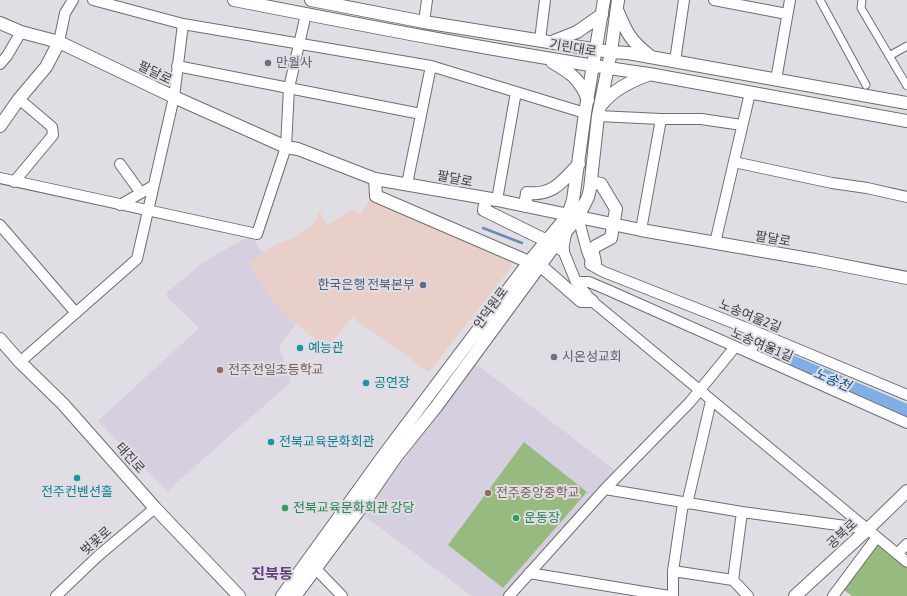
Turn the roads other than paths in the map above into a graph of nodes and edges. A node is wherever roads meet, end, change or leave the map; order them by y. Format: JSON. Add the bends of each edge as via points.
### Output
{"nodes":[{"id":1,"x":73,"y":0,"type":"edge"},
{"id":2,"x":93,"y":0,"type":"edge"},
{"id":3,"x":234,"y":0,"type":"edge"},
{"id":4,"x":311,"y":0,"type":"edge"},
{"id":5,"x":428,"y":0,"type":"edge"},
{"id":6,"x":545,"y":0,"type":"edge"},
{"id":7,"x":604,"y":0,"type":"edge"},
{"id":8,"x":684,"y":0,"type":"edge"},
{"id":9,"x":714,"y":0,"type":"edge"},
{"id":10,"x":790,"y":0,"type":"edge"},
{"id":11,"x":820,"y":0,"type":"edge"},
{"id":12,"x":862,"y":0,"type":"edge"},
{"id":13,"x":618,"y":5,"type":"edge"},
{"id":14,"x":306,"y":14,"type":"junction"},
{"id":15,"x":787,"y":14,"type":"junction"},
{"id":16,"x":602,"y":16,"type":"junction"},
{"id":17,"x":424,"y":22,"type":"junction"},
{"id":18,"x":0,"y":23,"type":"edge"},
{"id":19,"x":183,"y":24,"type":"junction"},
{"id":20,"x":21,"y":32,"type":"junction"},
{"id":21,"x":545,"y":40,"type":"junction"},
{"id":22,"x":59,"y":42,"type":"junction"},
{"id":23,"x":299,"y":44,"type":"junction"},
{"id":24,"x":907,"y":46,"type":"edge"},
{"id":25,"x":596,"y":49,"type":"junction"},
{"id":26,"x":611,"y":52,"type":"junction"},
{"id":27,"x":890,"y":56,"type":"junction"},
{"id":28,"x":651,"y":57,"type":"junction"},
{"id":29,"x":546,"y":58,"type":"junction"},
{"id":30,"x":675,"y":61,"type":"junction"},
{"id":31,"x":0,"y":64,"type":"edge"},
{"id":32,"x":177,"y":66,"type":"junction"},
{"id":33,"x":431,"y":66,"type":"junction"},
{"id":34,"x":594,"y":66,"type":"junction"},
{"id":35,"x":608,"y":69,"type":"junction"},
{"id":36,"x":649,"y":74,"type":"junction"},
{"id":37,"x":776,"y":80,"type":"junction"},
{"id":38,"x":866,"y":85,"type":"dead end"},
{"id":39,"x":907,"y":86,"type":"edge"},
{"id":40,"x":289,"y":88,"type":"junction"},
{"id":41,"x":516,"y":92,"type":"junction"},
{"id":42,"x":750,"y":93,"type":"junction"},
{"id":43,"x":174,"y":98,"type":"junction"},
{"id":44,"x":19,"y":99,"type":"junction"},
{"id":45,"x":588,"y":100,"type":"junction"},
{"id":46,"x":907,"y":104,"type":"edge"},
{"id":47,"x":600,"y":111,"type":"junction"},
{"id":48,"x":585,"y":113,"type":"junction"},
{"id":49,"x":421,"y":114,"type":"junction"},
{"id":50,"x":661,"y":119,"type":"junction"},
{"id":51,"x":907,"y":121,"type":"edge"},
{"id":52,"x":742,"y":125,"type":"junction"},
{"id":53,"x":0,"y":126,"type":"edge"},
{"id":54,"x":286,"y":147,"type":"junction"},
{"id":55,"x":734,"y":162,"type":"junction"},
{"id":56,"x":120,"y":164,"type":"dead end"},
{"id":57,"x":579,"y":164,"type":"junction"},
{"id":58,"x":0,"y":178,"type":"edge"},
{"id":59,"x":375,"y":179,"type":"junction"},
{"id":60,"x":14,"y":182,"type":"junction"},
{"id":61,"x":591,"y":182,"type":"junction"},
{"id":62,"x":407,"y":184,"type":"junction"},
{"id":63,"x":153,"y":186,"type":"junction"},
{"id":64,"x":141,"y":193,"type":"junction"},
{"id":65,"x":907,"y":197,"type":"edge"},
{"id":66,"x":491,"y":200,"type":"junction"},
{"id":67,"x":120,"y":205,"type":"junction"},
{"id":68,"x":525,"y":206,"type":"junction"},
{"id":69,"x":148,"y":210,"type":"junction"},
{"id":70,"x":573,"y":216,"type":"junction"},
{"id":71,"x":0,"y":225,"type":"edge"},
{"id":72,"x":614,"y":225,"type":"junction"},
{"id":73,"x":641,"y":230,"type":"junction"},
{"id":74,"x":715,"y":243,"type":"junction"},
{"id":75,"x":555,"y":245,"type":"junction"},
{"id":76,"x":529,"y":262,"type":"junction"},
{"id":77,"x":591,"y":264,"type":"junction"},
{"id":78,"x":540,"y":266,"type":"junction"},
{"id":79,"x":604,"y":272,"type":"junction"},
{"id":80,"x":907,"y":278,"type":"edge"},
{"id":81,"x":576,"y":282,"type":"junction"},
{"id":82,"x":608,"y":290,"type":"junction"},
{"id":83,"x":592,"y":302,"type":"junction"},
{"id":84,"x":76,"y":313,"type":"junction"},
{"id":85,"x":759,"y":333,"type":"junction"},
{"id":86,"x":0,"y":338,"type":"edge"},
{"id":87,"x":735,"y":347,"type":"junction"},
{"id":88,"x":750,"y":353,"type":"junction"},
{"id":89,"x":20,"y":362,"type":"junction"},
{"id":90,"x":699,"y":391,"type":"junction"},
{"id":91,"x":907,"y":395,"type":"edge"},
{"id":92,"x":711,"y":401,"type":"junction"},
{"id":93,"x":907,"y":423,"type":"edge"},
{"id":94,"x":605,"y":490,"type":"junction"},
{"id":95,"x":907,"y":491,"type":"edge"},
{"id":96,"x":685,"y":503,"type":"junction"},
{"id":97,"x":155,"y":508,"type":"junction"},
{"id":98,"x":742,"y":512,"type":"junction"},
{"id":99,"x":873,"y":533,"type":"junction"},
{"id":100,"x":907,"y":544,"type":"edge"},
{"id":101,"x":897,"y":554,"type":"junction"},
{"id":102,"x":907,"y":562,"type":"edge"},
{"id":103,"x":315,"y":568,"type":"junction"},
{"id":104,"x":673,"y":570,"type":"junction"},
{"id":105,"x":529,"y":573,"type":"junction"},
{"id":106,"x":733,"y":580,"type":"junction"},
{"id":107,"x":60,"y":594,"type":"edge"},
{"id":108,"x":239,"y":596,"type":"edge"},
{"id":109,"x":281,"y":596,"type":"edge"},
{"id":110,"x":295,"y":596,"type":"edge"},
{"id":111,"x":342,"y":596,"type":"edge"},
{"id":112,"x":509,"y":596,"type":"edge"},
{"id":113,"x":669,"y":596,"type":"edge"},
{"id":114,"x":672,"y":596,"type":"edge"},
{"id":115,"x":748,"y":596,"type":"edge"},
{"id":116,"x":796,"y":596,"type":"edge"},
{"id":117,"x":833,"y":596,"type":"edge"}],
"edges":[{"from":1,"to":22,"type":"street","via":[[65,13]]},
{"from":2,"to":19,"type":"street"},
{"from":3,"to":14,"type":"street","name":"기린대로"},
{"from":4,"to":17,"type":"street","name":"기린대로"},
{"from":5,"to":17,"type":"street"},
{"from":6,"to":21,"type":"street"},
{"from":7,"to":16,"type":"street"},
{"from":8,"to":30,"type":"street"},
{"from":9,"to":15,"type":"street"},
{"from":10,"to":15,"type":"street"},
{"from":11,"to":38,"type":"street"},
{"from":12,"to":27,"type":"street","via":[[860,8]]},
{"from":13,"to":26,"type":"street","name":"안덕원로"},
{"from":13,"to":28,"type":"street","via":[[625,30]]},
{"from":14,"to":23,"type":"street"},
{"from":14,"to":29,"type":"street","name":"기린대로"},
{"from":15,"to":37,"type":"street"},
{"from":16,"to":21,"type":"street","via":[[572,35]]},
{"from":16,"to":25,"type":"street"},
{"from":17,"to":21,"type":"street","name":"기린대로"},
{"from":18,"to":20,"type":"street","name":"팔달로"},
{"from":19,"to":23,"type":"street"},
{"from":19,"to":32,"type":"street"},
{"from":20,"to":22,"type":"street","name":"팔달로"},
{"from":20,"to":31,"type":"street"},
{"from":21,"to":25,"type":"street","name":"기린대로"},
{"from":22,"to":43,"type":"street","name":"팔달로"},
{"from":22,"to":44,"type":"street","via":[[46,67]]},
{"from":23,"to":33,"type":"street"},
{"from":23,"to":40,"type":"street"},
{"from":24,"to":27,"type":"street"},
{"from":25,"to":26,"type":"street","name":"기린대로"},
{"from":25,"to":34,"type":"street"},
{"from":26,"to":28,"type":"street","name":"기린대로"},
{"from":26,"to":35,"type":"street","name":"안덕원로"},
{"from":27,"to":39,"type":"street"},
{"from":28,"to":30,"type":"street","name":"기린대로"},
{"from":29,"to":34,"type":"street","name":"기린대로"},
{"from":29,"to":45,"type":"street","via":[[570,72],[584,90]]},
{"from":30,"to":37,"type":"street","name":"기린대로"},
{"from":32,"to":40,"type":"street"},
{"from":32,"to":43,"type":"street"},
{"from":33,"to":41,"type":"street"},
{"from":33,"to":49,"type":"street"},
{"from":34,"to":35,"type":"street","name":"기린대로"},
{"from":34,"to":45,"type":"street"},
{"from":35,"to":36,"type":"street","name":"기린대로"},
{"from":35,"to":47,"type":"street","name":"안덕원로"},
{"from":36,"to":42,"type":"street","name":"기린대로"},
{"from":36,"to":47,"type":"street","via":[[631,81],[609,95]]},
{"from":37,"to":46,"type":"street","name":"기린대로"},
{"from":40,"to":49,"type":"street"},
{"from":40,"to":54,"type":"street"},
{"from":41,"to":48,"type":"street"},
{"from":41,"to":66,"type":"street"},
{"from":42,"to":51,"type":"street","name":"기린대로"},
{"from":42,"to":52,"type":"street"},
{"from":43,"to":54,"type":"street","name":"팔달로"},
{"from":43,"to":63,"type":"street"},
{"from":44,"to":53,"type":"street"},
{"from":44,"to":60,"type":"street","via":[[52,127],[52,135]]},
{"from":45,"to":48,"type":"street"},
{"from":47,"to":50,"type":"street"},
{"from":47,"to":61,"type":"street","name":"안덕원로"},
{"from":48,"to":57,"type":"street"},
{"from":49,"to":62,"type":"street"},
{"from":50,"to":52,"type":"street"},
{"from":50,"to":73,"type":"street"},
{"from":52,"to":55,"type":"street"},
{"from":54,"to":59,"type":"street","name":"팔달로","via":[[298,149]]},
{"from":54,"to":69,"type":"street","via":[[257,234]]},
{"from":55,"to":65,"type":"street"},
{"from":55,"to":74,"type":"street"},
{"from":56,"to":64,"type":"street"},
{"from":57,"to":68,"type":"street","via":[[558,186],[546,192],[528,193]]},
{"from":57,"to":70,"type":"street"},
{"from":58,"to":60,"type":"street"},
{"from":59,"to":62,"type":"street","name":"팔달로"},
{"from":59,"to":76,"type":"street","via":[[376,196]]},
{"from":60,"to":67,"type":"street"},
{"from":61,"to":70,"type":"street","name":"안덕원로","via":[[588,197]]},
{"from":61,"to":72,"type":"street","via":[[601,184],[616,209]]},
{"from":62,"to":66,"type":"street","name":"팔달로"},
{"from":63,"to":64,"type":"street"},
{"from":63,"to":69,"type":"street"},
{"from":64,"to":67,"type":"street"},
{"from":66,"to":68,"type":"street","name":"팔달로"},
{"from":66,"to":75,"type":"street","via":[[484,210]]},
{"from":67,"to":69,"type":"street"},
{"from":68,"to":70,"type":"street","name":"팔달로"},
{"from":69,"to":84,"type":"street","via":[[137,259]]},
{"from":70,"to":72,"type":"street","name":"팔달로"},
{"from":70,"to":75,"type":"street","name":"안덕원로"},
{"from":70,"to":75,"type":"street","name":"안덕원로","via":[[567,231]]},
{"from":70,"to":77,"type":"street"},
{"from":71,"to":84,"type":"street"},
{"from":72,"to":73,"type":"street","name":"팔달로"},
{"from":72,"to":77,"type":"street","via":[[611,238],[592,250],[595,262]]},
{"from":73,"to":74,"type":"street","name":"팔달로"},
{"from":74,"to":80,"type":"street","name":"팔달로"},
{"from":75,"to":76,"type":"street","name":"안덕원로"},
{"from":75,"to":78,"type":"street","name":"안덕원로"},
{"from":75,"to":81,"type":"street"},
{"from":76,"to":109,"type":"street","name":"안덕원로"},
{"from":77,"to":79,"type":"street","name":"노송여울2길"},
{"from":78,"to":83,"type":"street","via":[[581,301]]},
{"from":78,"to":103,"type":"street","name":"안덕원로"},
{"from":79,"to":82,"type":"street","via":[[598,280]]},
{"from":79,"to":85,"type":"street","name":"노송여울2길"},
{"from":81,"to":82,"type":"street","name":"노송여울1길","via":[[589,282]]},
{"from":81,"to":83,"type":"street"},
{"from":82,"to":87,"type":"street","name":"노송여울1길"},
{"from":83,"to":90,"type":"street"},
{"from":84,"to":89,"type":"street"},
{"from":85,"to":88,"type":"street"},
{"from":85,"to":91,"type":"street","name":"노송여울2길"},
{"from":86,"to":89,"type":"street","name":"태진로"},
{"from":87,"to":88,"type":"street","name":"노송여울1길"},
{"from":87,"to":90,"type":"street"},
{"from":88,"to":93,"type":"street","name":"노송여울1길"},
{"from":89,"to":97,"type":"street","name":"태진로","via":[[63,404]]},
{"from":90,"to":92,"type":"street"},
{"from":90,"to":94,"type":"street"},
{"from":92,"to":96,"type":"street"},
{"from":92,"to":99,"type":"street"},
{"from":94,"to":96,"type":"street"},
{"from":94,"to":105,"type":"street"},
{"from":95,"to":99,"type":"street","name":"공북로"},
{"from":96,"to":98,"type":"street"},
{"from":96,"to":104,"type":"street"},
{"from":97,"to":107,"type":"street","name":"벚꽃로","via":[[98,556]]},
{"from":97,"to":108,"type":"street","name":"태진로"},
{"from":98,"to":99,"type":"street"},
{"from":98,"to":106,"type":"street"},
{"from":99,"to":101,"type":"street"},
{"from":99,"to":116,"type":"street","name":"공북로"},
{"from":99,"to":117,"type":"street"},
{"from":100,"to":101,"type":"street"},
{"from":101,"to":102,"type":"street"},
{"from":103,"to":110,"type":"street","name":"안덕원로"},
{"from":103,"to":111,"type":"street"},
{"from":104,"to":106,"type":"street"},
{"from":104,"to":114,"type":"street"},
{"from":105,"to":112,"type":"street"},
{"from":105,"to":113,"type":"street"},
{"from":106,"to":115,"type":"street"}]}
